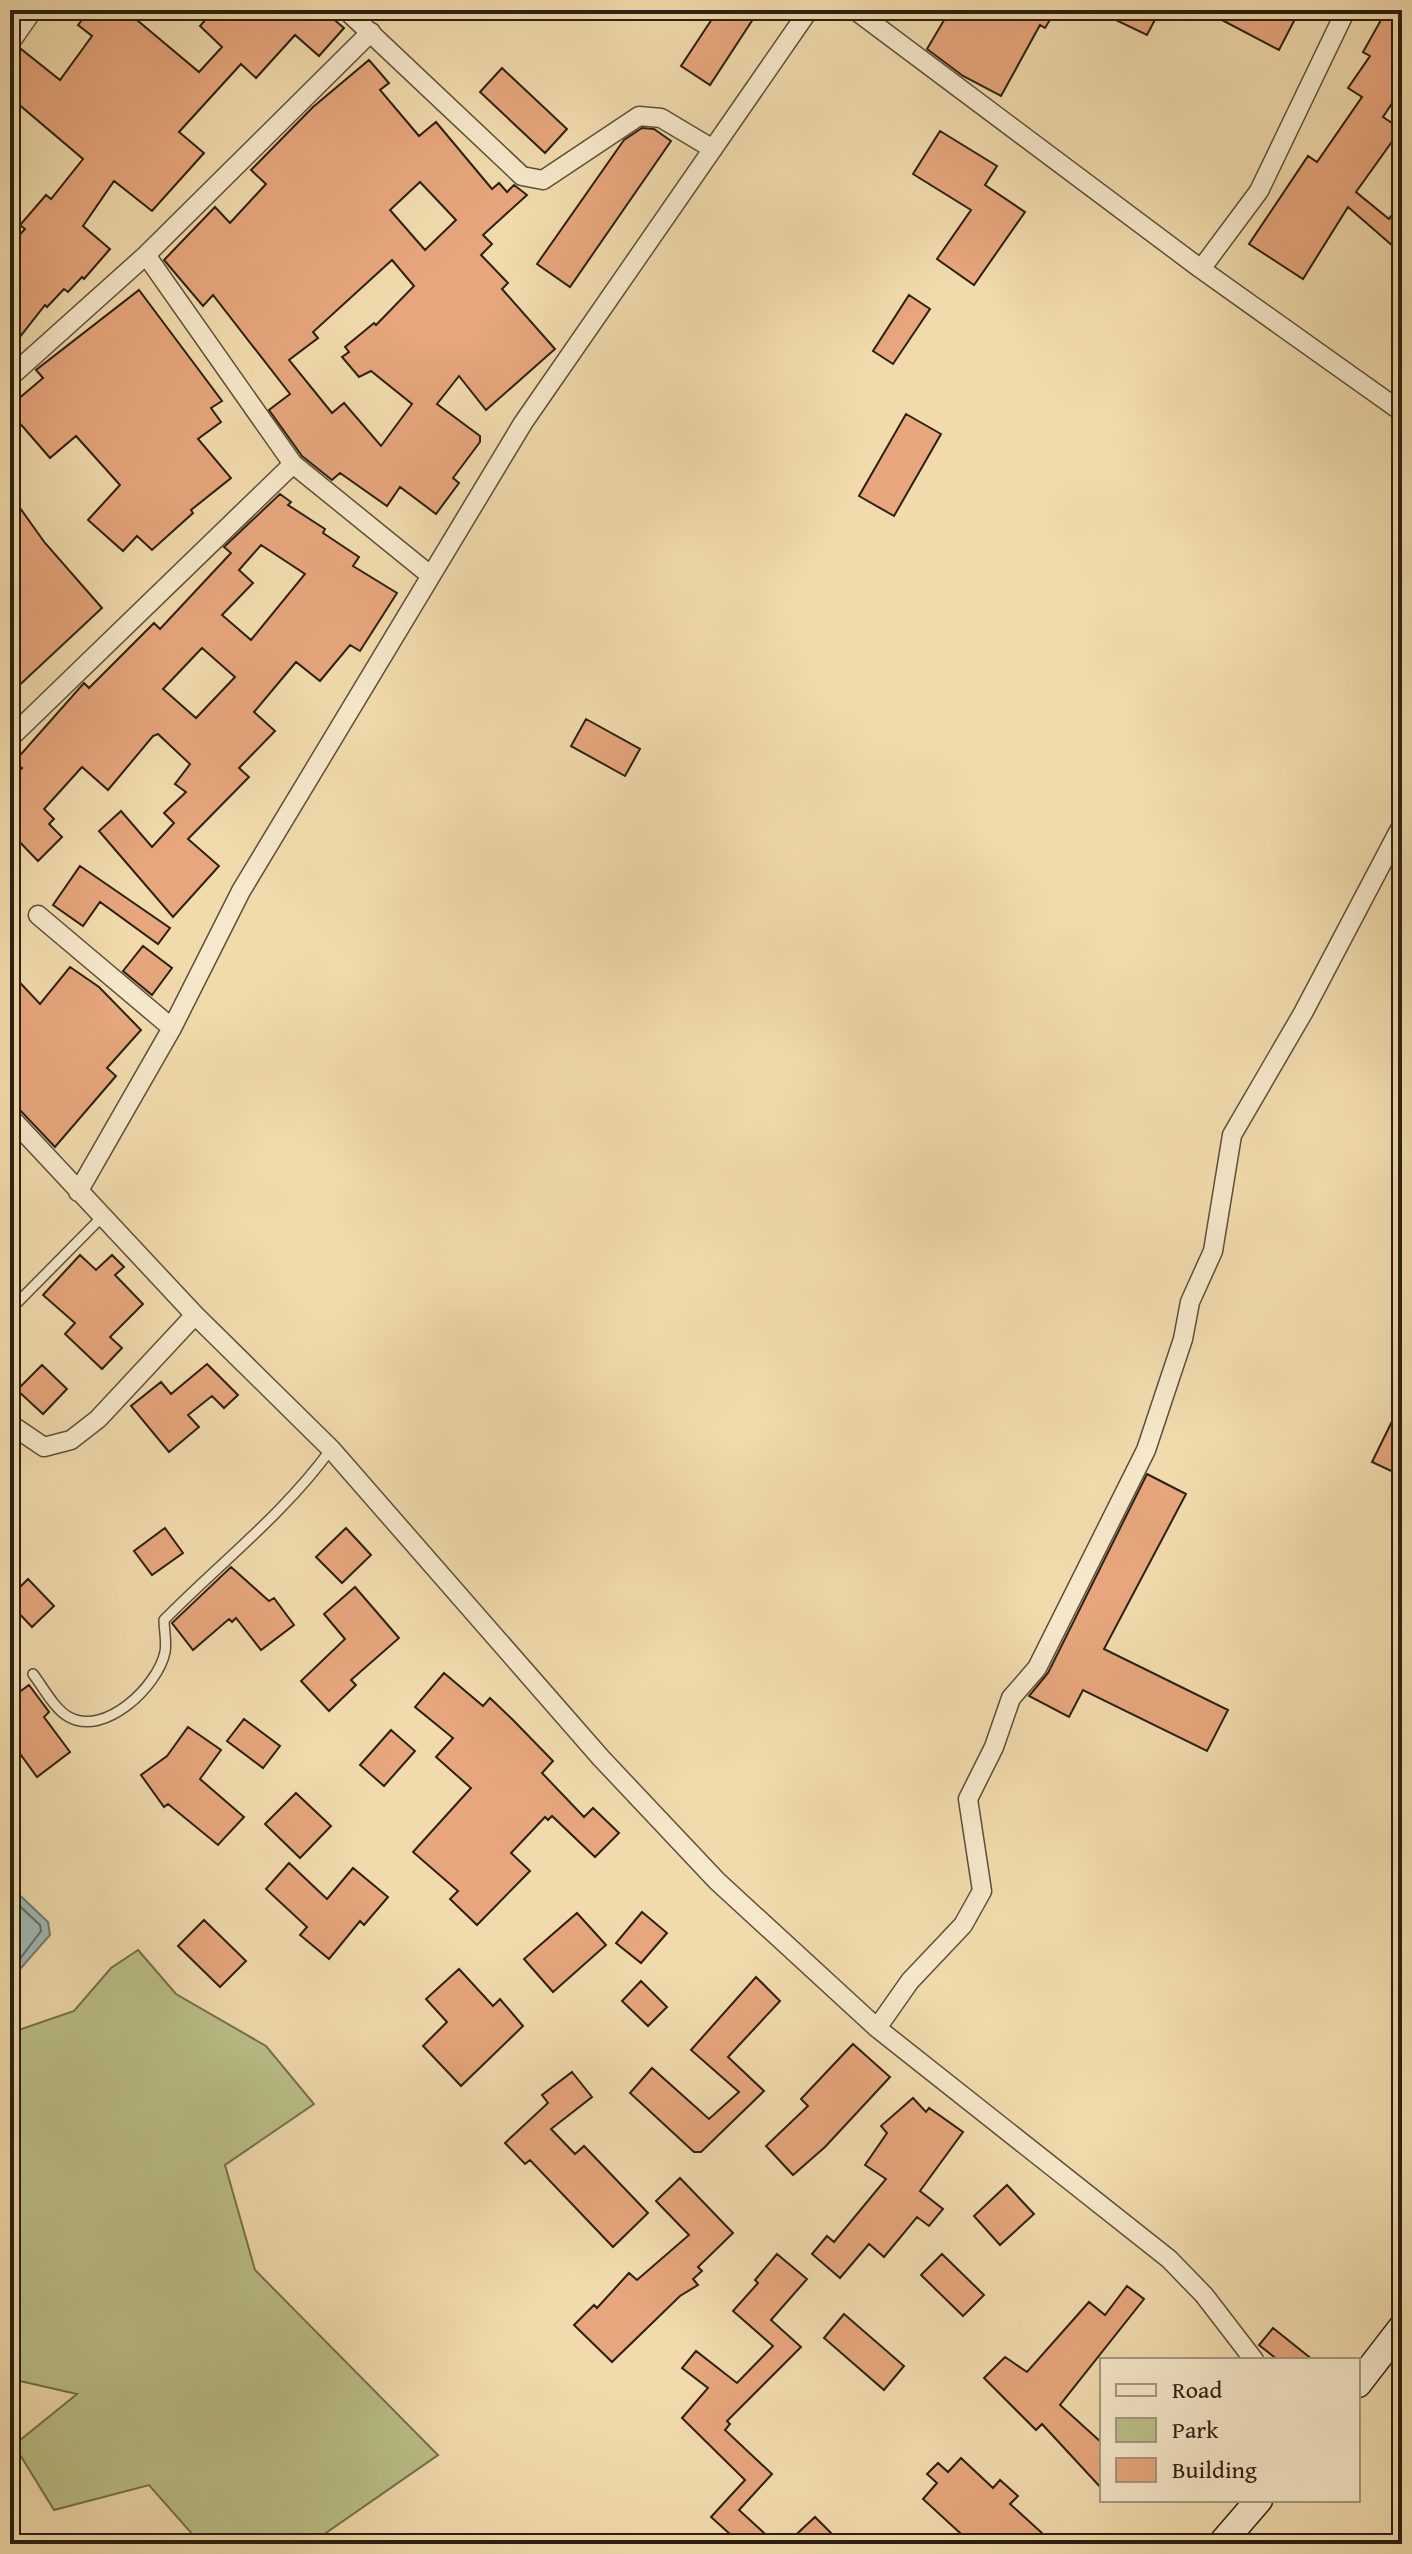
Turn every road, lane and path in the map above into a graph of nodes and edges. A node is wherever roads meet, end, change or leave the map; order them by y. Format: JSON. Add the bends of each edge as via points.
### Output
{"nodes":[{"id":1,"x":346,"y":10,"type":"edge"},
{"id":2,"x":809,"y":10,"type":"edge"},
{"id":3,"x":855,"y":10,"type":"edge"},
{"id":4,"x":1346,"y":10,"type":"edge"},
{"id":5,"x":23,"y":14,"type":"edge"},
{"id":6,"x":371,"y":32,"type":"junction"},
{"id":7,"x":10,"y":43,"type":"edge"},
{"id":8,"x":713,"y":149,"type":"junction"},
{"id":9,"x":146,"y":255,"type":"junction"},
{"id":10,"x":1201,"y":269,"type":"junction"},
{"id":11,"x":10,"y":377,"type":"edge"},
{"id":12,"x":1399,"y":403,"type":"edge"},
{"id":13,"x":293,"y":464,"type":"junction"},
{"id":14,"x":430,"y":575,"type":"junction"},
{"id":15,"x":10,"y":738,"type":"edge"},
{"id":16,"x":1402,"y":825,"type":"edge"},
{"id":17,"x":38,"y":915,"type":"dead end"},
{"id":18,"x":172,"y":1028,"type":"junction"},
{"id":19,"x":10,"y":1117,"type":"edge"},
{"id":20,"x":78,"y":1192,"type":"junction"},
{"id":21,"x":102,"y":1217,"type":"junction"},
{"id":22,"x":10,"y":1310,"type":"edge"},
{"id":23,"x":195,"y":1315,"type":"junction"},
{"id":24,"x":10,"y":1424,"type":"edge"},
{"id":25,"x":331,"y":1449,"type":"junction"},
{"id":26,"x":33,"y":1674,"type":"dead end"},
{"id":27,"x":877,"y":2028,"type":"junction"},
{"id":28,"x":1402,"y":2327,"type":"edge"},
{"id":29,"x":1252,"y":2358,"type":"edge"},
{"id":30,"x":1360,"y":2381,"type":"edge"},
{"id":31,"x":1257,"y":2502,"type":"edge"},
{"id":32,"x":1221,"y":2544,"type":"edge"}],
"edges":[{"from":1,"to":6,"type":"street"},
{"from":2,"to":8,"type":"street"},
{"from":3,"to":10,"type":"street"},
{"from":4,"to":10,"type":"street","via":[[1259,191]]},
{"from":5,"to":7,"type":"street"},
{"from":6,"to":8,"type":"street","via":[[522,176],[543,180],[639,116],[661,118]]},
{"from":6,"to":9,"type":"street"},
{"from":8,"to":14,"type":"street","via":[[523,423]]},
{"from":9,"to":11,"type":"street"},
{"from":9,"to":13,"type":"street"},
{"from":10,"to":12,"type":"street"},
{"from":13,"to":14,"type":"street"},
{"from":13,"to":15,"type":"street"},
{"from":14,"to":18,"type":"street","via":[[241,891]]},
{"from":16,"to":27,"type":"street","via":[[1232,1135],[1213,1251],[1190,1302],[1146,1450],[1037,1668],[1011,1698],[968,1799],[982,1891],[963,1925],[910,1981]]},
{"from":17,"to":18,"type":"street"},
{"from":18,"to":20,"type":"street"},
{"from":19,"to":20,"type":"street"},
{"from":20,"to":21,"type":"street"},
{"from":21,"to":22,"type":"lane"},
{"from":21,"to":23,"type":"street"},
{"from":23,"to":24,"type":"street","via":[[98,1419],[71,1440],[44,1447]]},
{"from":23,"to":25,"type":"street"},
{"from":25,"to":26,"type":"lane","via":[[301,1491],[164,1620],[165,1653],[143,1690],[114,1716],[90,1724],[67,1717]]},
{"from":25,"to":27,"type":"street","via":[[611,1769],[717,1881]]},
{"from":27,"to":29,"type":"street","via":[[1169,2259]]},
{"from":28,"to":30,"type":"main road"},
{"from":31,"to":32,"type":"main road"}]}
